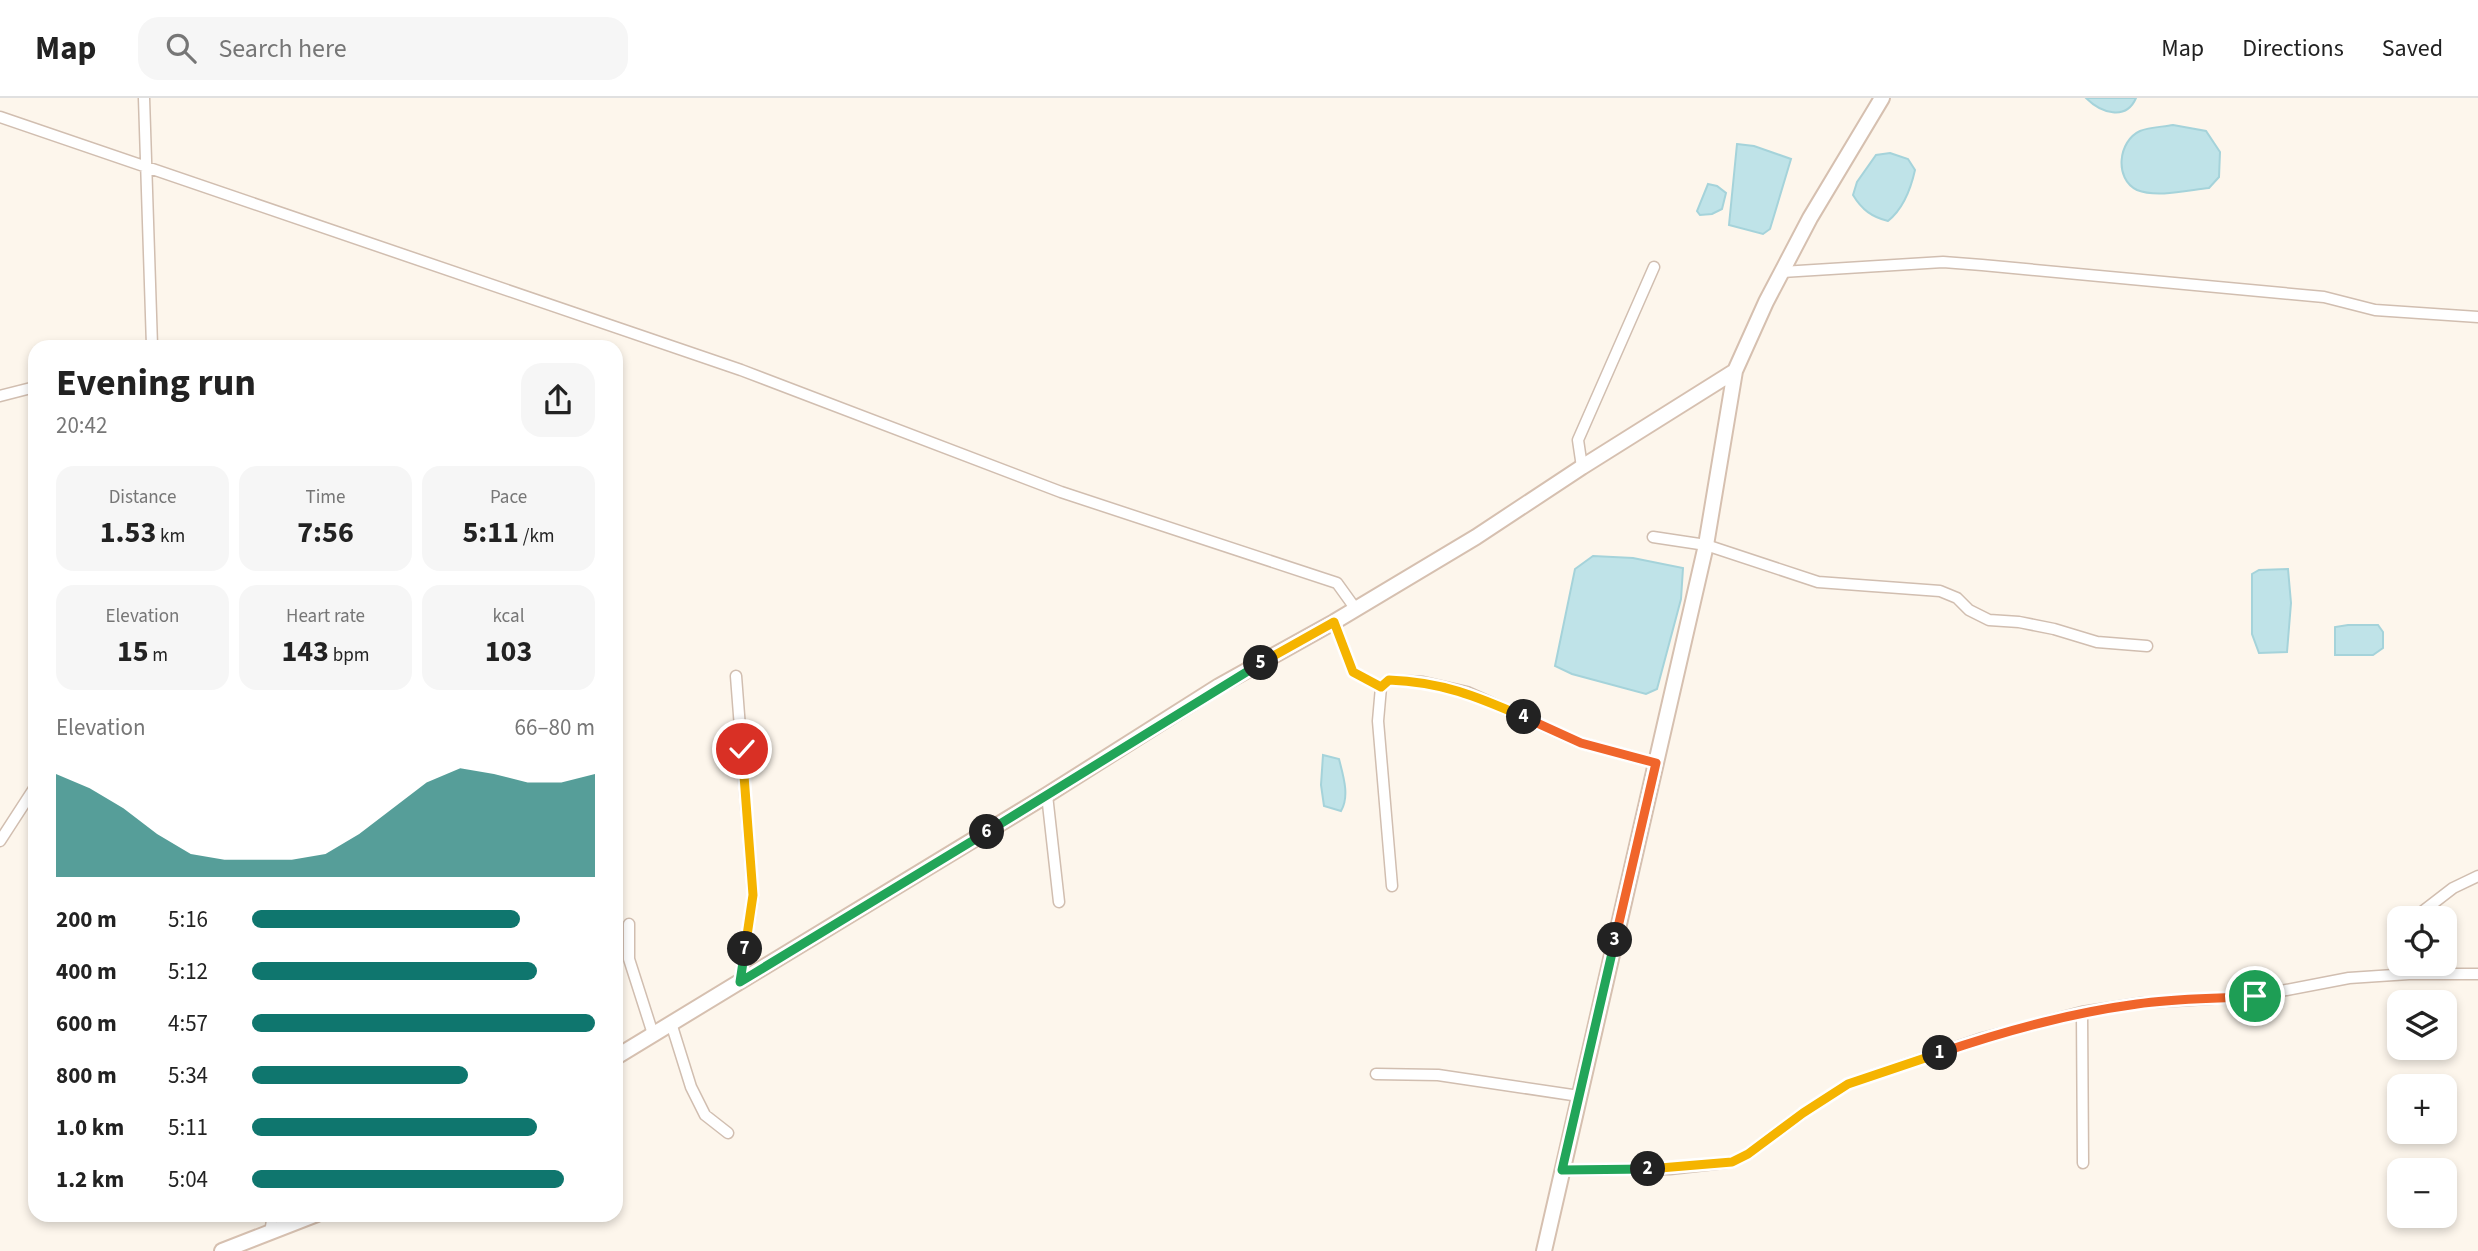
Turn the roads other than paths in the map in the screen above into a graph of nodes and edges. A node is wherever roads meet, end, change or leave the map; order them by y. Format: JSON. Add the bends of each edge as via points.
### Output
{"nodes":[{"id":1,"x":144,"y":98,"type":"edge"},
{"id":2,"x":1882,"y":98,"type":"edge"},
{"id":3,"x":0,"y":117,"type":"edge"},
{"id":4,"x":146,"y":167,"type":"junction"},
{"id":5,"x":1654,"y":267,"type":"dead end"},
{"id":6,"x":1782,"y":272,"type":"junction"},
{"id":7,"x":2478,"y":317,"type":"edge"},
{"id":8,"x":152,"y":340,"type":"edge"},
{"id":9,"x":1735,"y":371,"type":"junction"},
{"id":10,"x":28,"y":389,"type":"edge"},
{"id":11,"x":0,"y":396,"type":"edge"},
{"id":12,"x":1582,"y":467,"type":"junction"},
{"id":13,"x":1653,"y":537,"type":"dead end"},
{"id":14,"x":1706,"y":545,"type":"junction"},
{"id":15,"x":1355,"y":608,"type":"junction"},
{"id":16,"x":1334,"y":622,"type":"junction"},
{"id":17,"x":2147,"y":646,"type":"dead end"},
{"id":18,"x":736,"y":676,"type":"dead end"},
{"id":19,"x":1381,"y":687,"type":"junction"},
{"id":20,"x":1656,"y":763,"type":"junction"},
{"id":21,"x":1047,"y":795,"type":"junction"},
{"id":22,"x":28,"y":798,"type":"edge"},
{"id":23,"x":0,"y":841,"type":"edge"},
{"id":24,"x":2478,"y":876,"type":"edge"},
{"id":25,"x":1392,"y":886,"type":"dead end"},
{"id":26,"x":1059,"y":902,"type":"dead end"},
{"id":27,"x":2430,"y":906,"type":"edge"},
{"id":28,"x":629,"y":924,"type":"dead end"},
{"id":29,"x":2387,"y":972,"type":"edge"},
{"id":30,"x":2457,"y":972,"type":"edge"},
{"id":31,"x":2478,"y":974,"type":"edge"},
{"id":32,"x":740,"y":982,"type":"junction"},
{"id":33,"x":2082,"y":1012,"type":"junction"},
{"id":34,"x":671,"y":1023,"type":"junction"},
{"id":35,"x":653,"y":1034,"type":"junction"},
{"id":36,"x":623,"y":1053,"type":"edge"},
{"id":37,"x":1376,"y":1074,"type":"dead end"},
{"id":38,"x":1579,"y":1096,"type":"junction"},
{"id":39,"x":728,"y":1133,"type":"dead end"},
{"id":40,"x":2083,"y":1163,"type":"dead end"},
{"id":41,"x":1562,"y":1170,"type":"junction"},
{"id":42,"x":272,"y":1222,"type":"edge"},
{"id":43,"x":297,"y":1222,"type":"edge"},
{"id":44,"x":270,"y":1233,"type":"junction"},
{"id":45,"x":222,"y":1251,"type":"edge"},
{"id":46,"x":1544,"y":1251,"type":"edge"}],
"edges":[{"from":1,"to":4,"type":"street"},
{"from":2,"to":6,"type":"main road"},
{"from":3,"to":4,"type":"street"},
{"from":4,"to":8,"type":"street"},
{"from":4,"to":15,"type":"street","via":[[741,370],[1061,492],[1337,583]]},
{"from":5,"to":12,"type":"street","via":[[1578,440]]},
{"from":6,"to":7,"type":"street","via":[[1943,262],[2325,297],[2375,310]]},
{"from":6,"to":9,"type":"main road"},
{"from":9,"to":12,"type":"main road"},
{"from":9,"to":14,"type":"main road"},
{"from":10,"to":11,"type":"street"},
{"from":12,"to":15,"type":"main road","via":[[1476,537]]},
{"from":13,"to":14,"type":"street"},
{"from":14,"to":17,"type":"street","via":[[1818,582],[1940,591],[1989,620],[2030,624],[2097,642]]},
{"from":14,"to":20,"type":"main road"},
{"from":15,"to":16,"type":"main road"},
{"from":16,"to":19,"type":"street","via":[[1353,672]]},
{"from":16,"to":21,"type":"main road","via":[[1219,686]]},
{"from":18,"to":32,"type":"street","via":[[753,895]]},
{"from":19,"to":20,"type":"street","via":[[1389,680],[1467,692],[1581,743]]},
{"from":19,"to":25,"type":"street","via":[[1378,721]]},
{"from":20,"to":38,"type":"main road"},
{"from":21,"to":26,"type":"street"},
{"from":21,"to":32,"type":"main road"},
{"from":22,"to":23,"type":"street"},
{"from":24,"to":27,"type":"street"},
{"from":28,"to":35,"type":"street","via":[[629,959]]},
{"from":29,"to":33,"type":"street","via":[[2255,996],[2141,1003]]},
{"from":30,"to":31,"type":"street"},
{"from":32,"to":34,"type":"main road"},
{"from":33,"to":40,"type":"street"},
{"from":33,"to":41,"type":"street","via":[[1983,1038],[1848,1084],[1732,1162]]},
{"from":34,"to":35,"type":"main road"},
{"from":34,"to":39,"type":"street","via":[[705,1115]]},
{"from":35,"to":36,"type":"main road"},
{"from":37,"to":38,"type":"street","via":[[1438,1075]]},
{"from":38,"to":41,"type":"main road"},
{"from":41,"to":46,"type":"main road"},
{"from":42,"to":44,"type":"street"},
{"from":43,"to":44,"type":"main road"},
{"from":44,"to":45,"type":"main road"}]}
